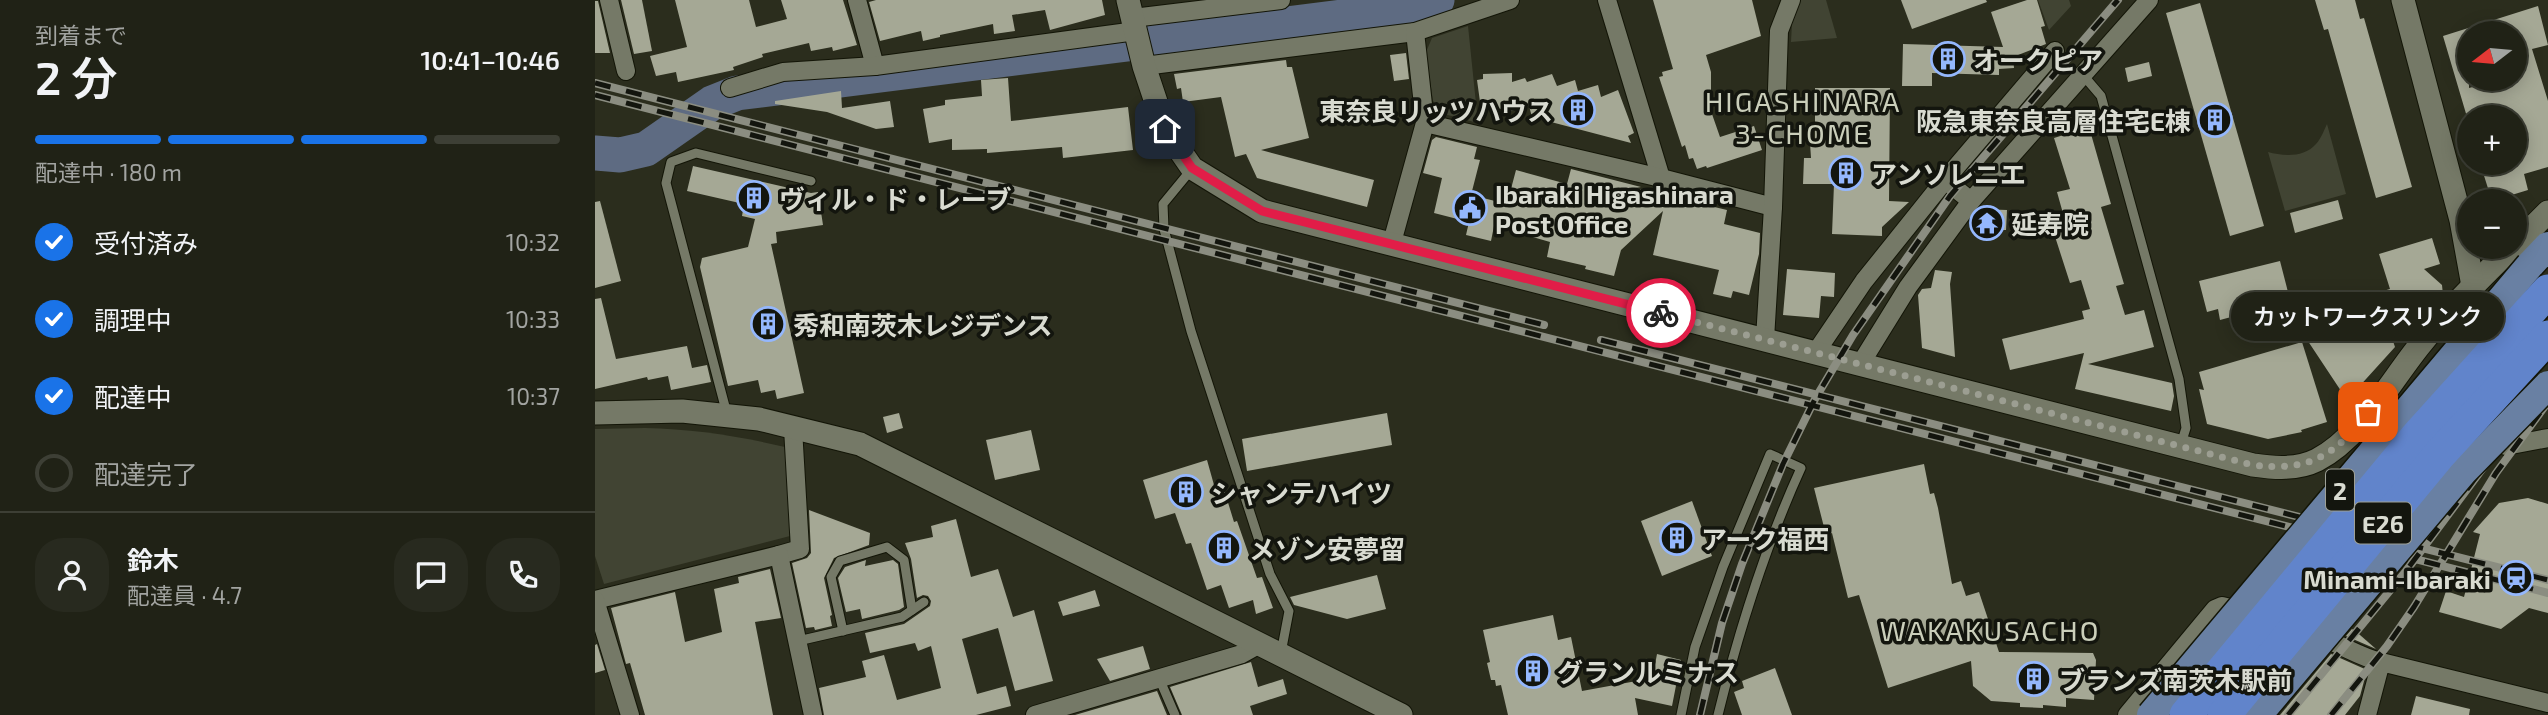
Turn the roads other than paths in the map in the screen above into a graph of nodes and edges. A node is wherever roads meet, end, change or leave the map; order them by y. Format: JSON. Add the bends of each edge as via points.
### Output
{"nodes":[{"id":1,"x":609,"y":0,"type":"edge"},
{"id":2,"x":857,"y":0,"type":"edge"},
{"id":3,"x":1281,"y":0,"type":"edge"},
{"id":4,"x":1510,"y":0,"type":"edge"},
{"id":5,"x":1607,"y":0,"type":"edge"},
{"id":6,"x":1791,"y":0,"type":"edge"},
{"id":7,"x":2149,"y":0,"type":"edge"},
{"id":8,"x":2403,"y":0,"type":"edge"},
{"id":9,"x":1132,"y":16,"type":"edge"},
{"id":10,"x":1415,"y":32,"type":"junction"},
{"id":11,"x":2055,"y":51,"type":"dead end"},
{"id":12,"x":1144,"y":64,"type":"junction"},
{"id":13,"x":875,"y":66,"type":"junction"},
{"id":14,"x":626,"y":71,"type":"dead end"},
{"id":15,"x":2083,"y":75,"type":"junction"},
{"id":16,"x":730,"y":88,"type":"dead end"},
{"id":17,"x":1425,"y":123,"type":"junction"},
{"id":18,"x":1192,"y":168,"type":"junction"},
{"id":19,"x":1661,"y":178,"type":"junction"},
{"id":20,"x":1945,"y":180,"type":"junction"},
{"id":21,"x":811,"y":181,"type":"dead end"},
{"id":22,"x":1971,"y":201,"type":"junction"},
{"id":23,"x":1773,"y":207,"type":"junction"},
{"id":24,"x":2548,"y":212,"type":"edge"},
{"id":25,"x":1391,"y":246,"type":"junction"},
{"id":26,"x":2531,"y":259,"type":"edge"},
{"id":27,"x":2473,"y":286,"type":"junction"},
{"id":28,"x":2548,"y":337,"type":"edge"},
{"id":29,"x":1765,"y":339,"type":"junction"},
{"id":30,"x":1816,"y":352,"type":"junction"},
{"id":31,"x":1861,"y":363,"type":"junction"},
{"id":32,"x":2400,"y":370,"type":"junction"},
{"id":33,"x":2548,"y":385,"type":"edge"},
{"id":34,"x":595,"y":413,"type":"edge"},
{"id":35,"x":727,"y":416,"type":"junction"},
{"id":36,"x":793,"y":428,"type":"junction"},
{"id":37,"x":2548,"y":438,"type":"edge"},
{"id":38,"x":2180,"y":446,"type":"junction"},
{"id":39,"x":779,"y":555,"type":"junction"},
{"id":40,"x":595,"y":600,"type":"edge"},
{"id":41,"x":924,"y":602,"type":"dead end"},
{"id":42,"x":912,"y":610,"type":"junction"},
{"id":43,"x":843,"y":631,"type":"junction"},
{"id":44,"x":797,"y":641,"type":"junction"},
{"id":45,"x":2331,"y":641,"type":"junction"},
{"id":46,"x":1270,"y":649,"type":"junction"},
{"id":47,"x":2381,"y":662,"type":"junction"},
{"id":48,"x":1159,"y":678,"type":"junction"},
{"id":49,"x":2548,"y":702,"type":"edge"},
{"id":50,"x":630,"y":715,"type":"edge"},
{"id":51,"x":813,"y":715,"type":"edge"},
{"id":52,"x":1035,"y":715,"type":"edge"},
{"id":53,"x":1175,"y":715,"type":"edge"},
{"id":54,"x":1401,"y":715,"type":"edge"},
{"id":55,"x":1681,"y":715,"type":"edge"},
{"id":56,"x":1718,"y":715,"type":"edge"},
{"id":57,"x":2127,"y":715,"type":"edge"},
{"id":58,"x":2151,"y":715,"type":"edge"},
{"id":59,"x":2186,"y":715,"type":"edge"},
{"id":60,"x":2224,"y":715,"type":"edge"},
{"id":61,"x":2258,"y":715,"type":"edge"},
{"id":62,"x":2270,"y":715,"type":"edge"},
{"id":63,"x":2367,"y":715,"type":"edge"}],
"edges":[{"from":1,"to":14,"type":"street"},
{"from":2,"to":13,"type":"street"},
{"from":3,"to":9,"type":"street"},
{"from":4,"to":10,"type":"street"},
{"from":5,"to":19,"type":"street"},
{"from":6,"to":23,"type":"street","via":[[1779,31]]},
{"from":7,"to":15,"type":"street"},
{"from":8,"to":27,"type":"street","via":[[2461,220]]},
{"from":9,"to":12,"type":"street"},
{"from":9,"to":13,"type":"street"},
{"from":10,"to":12,"type":"street"},
{"from":10,"to":17,"type":"street"},
{"from":11,"to":20,"type":"street"},
{"from":12,"to":18,"type":"street","via":[[1165,129]]},
{"from":13,"to":16,"type":"street","via":[[783,72]]},
{"from":15,"to":22,"type":"street"},
{"from":15,"to":38,"type":"lane","via":[[2101,96],[2179,379],[2186,428]]},
{"from":17,"to":19,"type":"street"},
{"from":17,"to":25,"type":"street"},
{"from":18,"to":25,"type":"street","via":[[1262,211]]},
{"from":18,"to":46,"type":"lane","via":[[1164,204],[1164,229],[1191,331],[1270,574],[1289,611]]},
{"from":19,"to":23,"type":"street"},
{"from":20,"to":22,"type":"street"},
{"from":20,"to":30,"type":"street","via":[[1864,281]]},
{"from":21,"to":35,"type":"lane","via":[[696,153],[671,162],[666,183]]},
{"from":22,"to":31,"type":"street","via":[[1908,287]]},
{"from":23,"to":29,"type":"street"},
{"from":24,"to":26,"type":"street"},
{"from":25,"to":29,"type":"street"},
{"from":26,"to":27,"type":"street"},
{"from":26,"to":58,"type":"main road","number":"2","bridge":true},
{"from":26,"to":59,"type":"highway","number":"E26","bridge":true,"via":[[2418,435]]},
{"from":27,"to":32,"type":"street"},
{"from":28,"to":60,"type":"highway","number":"E26","bridge":true,"via":[[2440,454]]},
{"from":29,"to":30,"type":"street"},
{"from":30,"to":31,"type":"street"},
{"from":31,"to":38,"type":"street"},
{"from":32,"to":37,"type":"street","via":[[2496,444],[2514,446]]},
{"from":32,"to":38,"type":"street","via":[[2352,433],[2315,461],[2274,468]]},
{"from":33,"to":61,"type":"main road","bridge":true,"via":[[2463,472]]},
{"from":34,"to":35,"type":"street","via":[[682,411]]},
{"from":35,"to":36,"type":"street"},
{"from":36,"to":39,"type":"street","via":[[800,549]]},
{"from":36,"to":46,"type":"street","via":[[860,444]]},
{"from":39,"to":40,"type":"street"},
{"from":39,"to":44,"type":"street"},
{"from":40,"to":50,"type":"street"},
{"from":41,"to":42,"type":"lane"},
{"from":42,"to":43,"type":"lane","via":[[902,617]]},
{"from":42,"to":43,"type":"lane","via":[[904,560],[887,547],[840,561],[831,577]]},
{"from":43,"to":44,"type":"lane"},
{"from":44,"to":51,"type":"street"},
{"from":45,"to":47,"type":"street"},
{"from":45,"to":57,"type":"street","via":[[2221,606]]},
{"from":45,"to":62,"type":"street"},
{"from":46,"to":48,"type":"street"},
{"from":46,"to":54,"type":"street"},
{"from":47,"to":49,"type":"street"},
{"from":47,"to":63,"type":"street"},
{"from":48,"to":52,"type":"street"},
{"from":48,"to":53,"type":"lane"},
{"from":55,"to":56,"type":"lane","via":[[1695,647],[1770,454],[1801,468],[1761,566]]}]}
